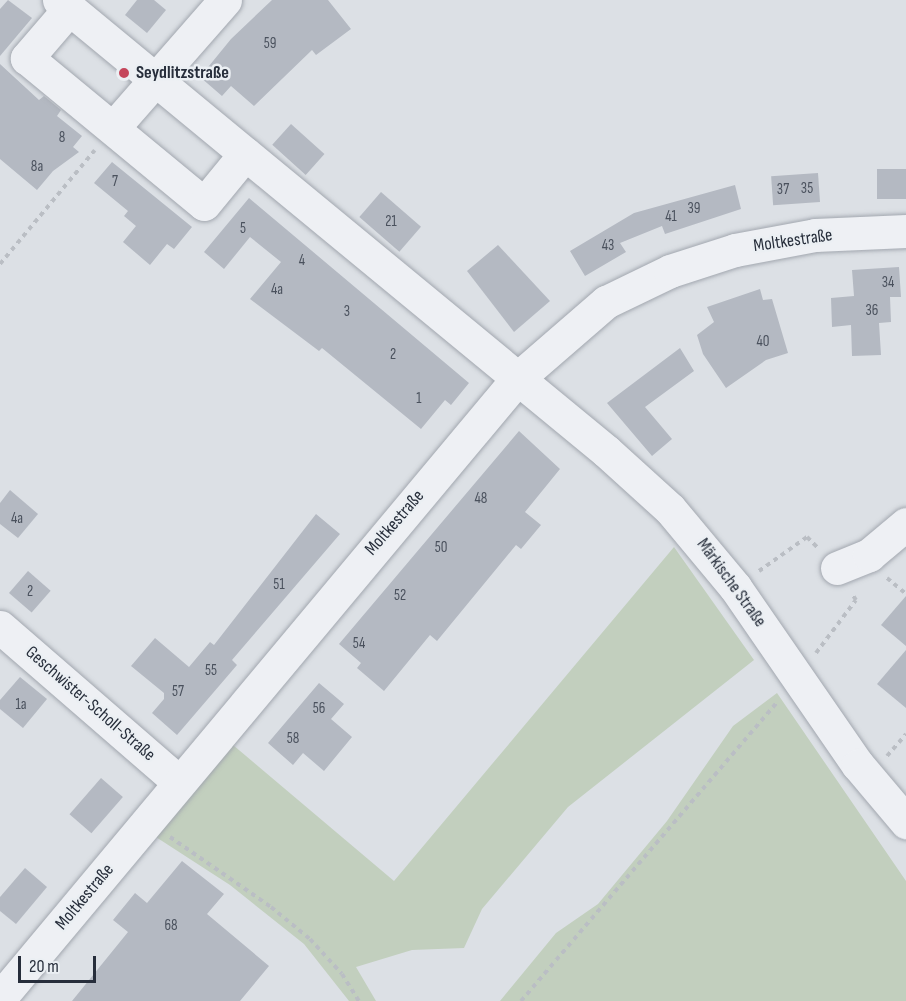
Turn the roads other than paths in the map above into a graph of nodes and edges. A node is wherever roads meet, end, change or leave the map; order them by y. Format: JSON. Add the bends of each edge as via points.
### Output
{"nodes":[{"id":1,"x":225,"y":0,"type":"edge"},
{"id":2,"x":64,"y":4,"type":"edge"},
{"id":3,"x":154,"y":77,"type":"junction"},
{"id":4,"x":113,"y":128,"type":"junction"},
{"id":5,"x":245,"y":154,"type":"junction"},
{"id":6,"x":906,"y":231,"type":"edge"},
{"id":7,"x":518,"y":379,"type":"junction"},
{"id":8,"x":906,"y":524,"type":"edge"},
{"id":9,"x":837,"y":567,"type":"road end"},
{"id":10,"x":0,"y":627,"type":"edge"},
{"id":11,"x":179,"y":782,"type":"junction"},
{"id":12,"x":906,"y":822,"type":"edge"},
{"id":13,"x":0,"y":998,"type":"edge"}],
"edges":[{"from":1,"to":3,"type":"street"},
{"from":2,"to":3,"type":"street"},
{"from":2,"to":4,"type":"street","via":[[27,58]]},
{"from":3,"to":4,"type":"street"},
{"from":3,"to":5,"type":"street"},
{"from":4,"to":5,"type":"street","via":[[204,204]]},
{"from":5,"to":7,"type":"street"},
{"from":6,"to":7,"type":"street","name":"Moltkestraße","via":[[815,235],[735,250],[670,271],[606,302]]},
{"from":7,"to":11,"type":"street","name":"Moltkestraße"},
{"from":7,"to":12,"type":"street","name":"Märkische Straße","via":[[670,509],[735,587],[858,765]]},
{"from":8,"to":9,"type":"street","via":[[869,555]]},
{"from":10,"to":11,"type":"street","name":"Geschwister-Scholl-Straße"},
{"from":11,"to":13,"type":"street","name":"Moltkestraße"}]}
